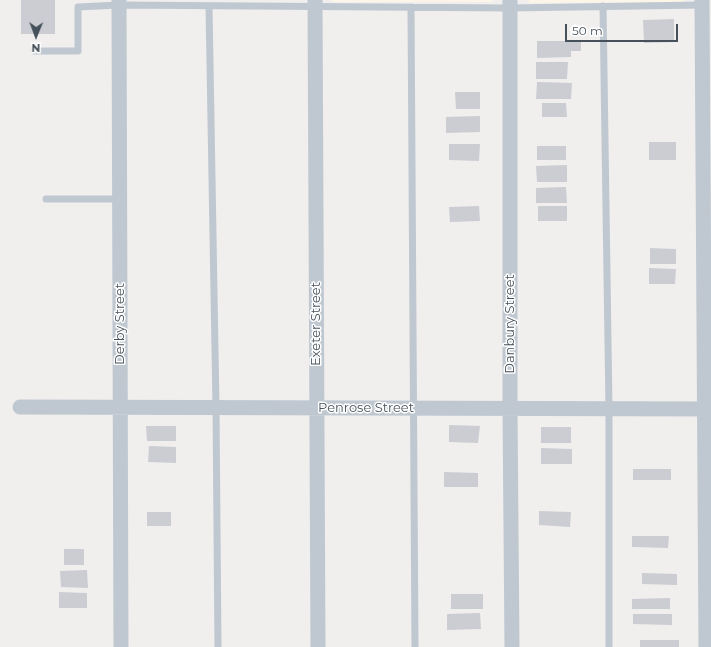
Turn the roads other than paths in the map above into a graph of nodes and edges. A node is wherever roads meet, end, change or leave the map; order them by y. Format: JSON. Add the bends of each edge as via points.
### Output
{"nodes":[{"id":1,"x":119,"y":3,"type":"edge"},
{"id":2,"x":315,"y":3,"type":"edge"},
{"id":3,"x":702,"y":3,"type":"edge"},
{"id":4,"x":510,"y":4,"type":"edge"},
{"id":5,"x":209,"y":6,"type":"junction"},
{"id":6,"x":603,"y":6,"type":"junction"},
{"id":7,"x":411,"y":7,"type":"junction"},
{"id":8,"x":34,"y":51,"type":"dead end"},
{"id":9,"x":46,"y":199,"type":"dead end"},
{"id":10,"x":120,"y":199,"type":"junction"},
{"id":11,"x":707,"y":221,"type":"edge"},
{"id":12,"x":20,"y":407,"type":"dead end"},
{"id":13,"x":120,"y":407,"type":"junction"},
{"id":14,"x":216,"y":407,"type":"junction"},
{"id":15,"x":316,"y":407,"type":"junction"},
{"id":16,"x":414,"y":408,"type":"junction"},
{"id":17,"x":510,"y":409,"type":"junction"},
{"id":18,"x":609,"y":409,"type":"junction"},
{"id":19,"x":708,"y":409,"type":"edge"},
{"id":20,"x":122,"y":647,"type":"edge"},
{"id":21,"x":218,"y":647,"type":"edge"},
{"id":22,"x":318,"y":647,"type":"edge"},
{"id":23,"x":415,"y":647,"type":"edge"},
{"id":24,"x":512,"y":647,"type":"edge"},
{"id":25,"x":609,"y":647,"type":"edge"},
{"id":26,"x":706,"y":647,"type":"edge"}],
"edges":[{"from":1,"to":5,"type":"lane"},
{"from":1,"to":8,"type":"lane","via":[[78,8],[78,51]]},
{"from":1,"to":10,"type":"street","name":"Derby Street"},
{"from":2,"to":5,"type":"lane"},
{"from":2,"to":7,"type":"lane"},
{"from":2,"to":15,"type":"street","name":"Exeter Street"},
{"from":3,"to":6,"type":"lane"},
{"from":3,"to":11,"type":"street"},
{"from":4,"to":6,"type":"lane"},
{"from":4,"to":7,"type":"lane"},
{"from":4,"to":17,"type":"street","name":"Danbury Street"},
{"from":5,"to":14,"type":"lane"},
{"from":6,"to":18,"type":"lane"},
{"from":7,"to":16,"type":"lane"},
{"from":9,"to":10,"type":"lane"},
{"from":10,"to":13,"type":"street","name":"Derby Street"},
{"from":11,"to":19,"type":"street"},
{"from":12,"to":13,"type":"street","name":"Penrose Street"},
{"from":13,"to":14,"type":"street","name":"Penrose Street"},
{"from":13,"to":20,"type":"street","name":"Derby Street"},
{"from":14,"to":15,"type":"street","name":"Penrose Street"},
{"from":14,"to":21,"type":"lane"},
{"from":15,"to":16,"type":"street","name":"Penrose Street"},
{"from":15,"to":22,"type":"street","name":"Exeter Street"},
{"from":16,"to":17,"type":"street","name":"Penrose Street"},
{"from":16,"to":23,"type":"lane"},
{"from":17,"to":18,"type":"street","name":"Penrose Street"},
{"from":17,"to":24,"type":"street","name":"Danbury Street"},
{"from":18,"to":19,"type":"street","name":"Penrose Street"},
{"from":18,"to":25,"type":"lane"},
{"from":19,"to":26,"type":"street"}]}
